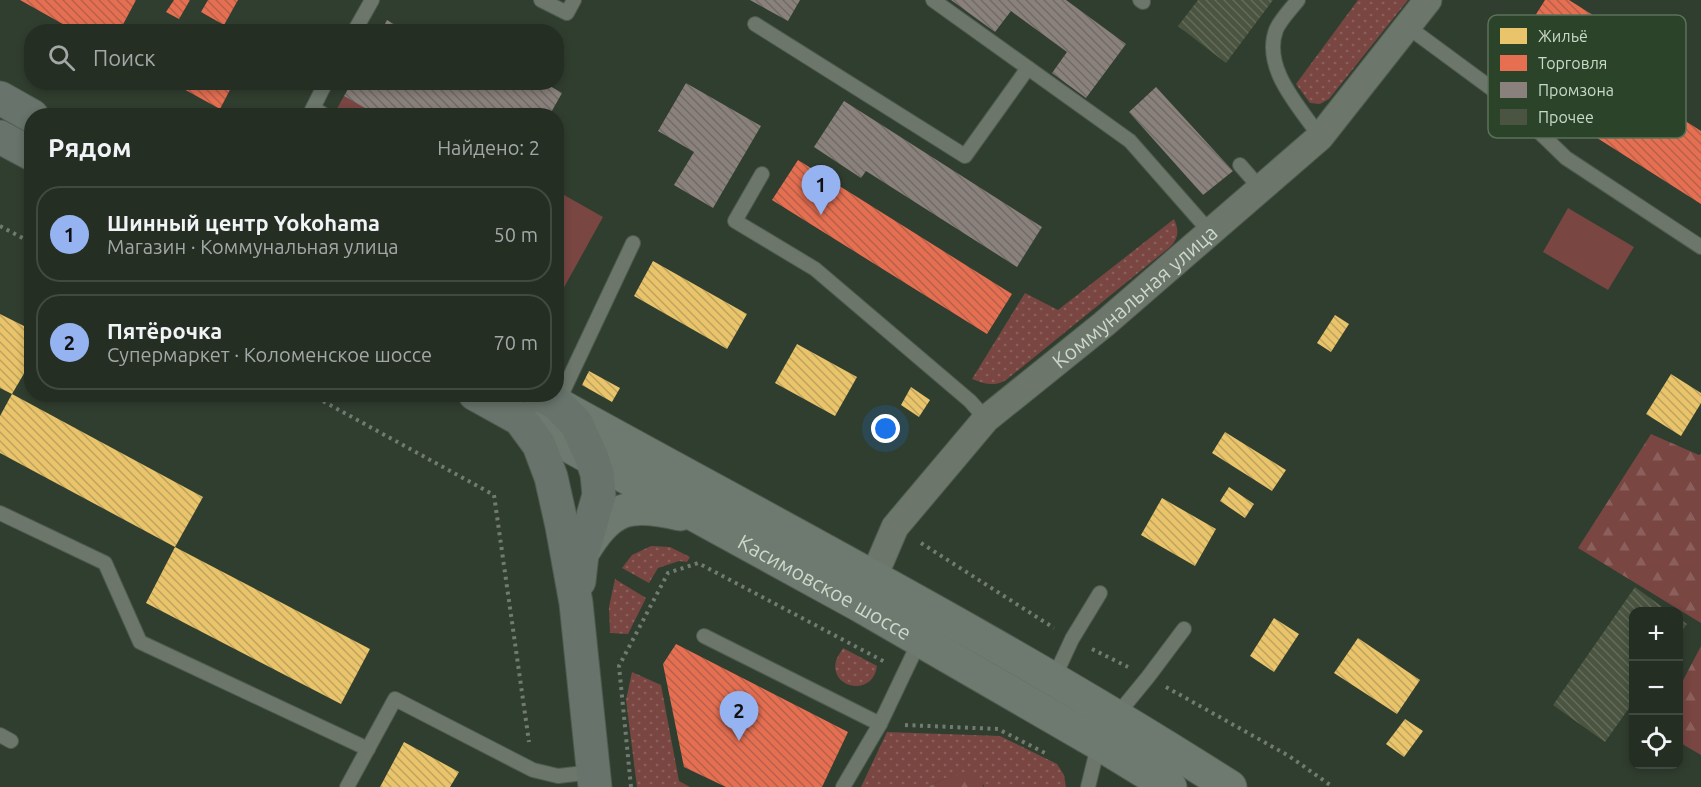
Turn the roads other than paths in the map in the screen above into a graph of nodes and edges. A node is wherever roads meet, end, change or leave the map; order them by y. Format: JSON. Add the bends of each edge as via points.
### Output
{"nodes":[{"id":1,"x":372,"y":0,"type":"edge"},
{"id":2,"x":542,"y":0,"type":"edge"},
{"id":3,"x":574,"y":0,"type":"edge"},
{"id":4,"x":933,"y":0,"type":"edge"},
{"id":5,"x":1298,"y":0,"type":"edge"},
{"id":6,"x":1428,"y":0,"type":"edge"},
{"id":7,"x":358,"y":24,"type":"edge"},
{"id":8,"x":755,"y":24,"type":"dead end"},
{"id":9,"x":1408,"y":27,"type":"junction"},
{"id":10,"x":1028,"y":68,"type":"junction"},
{"id":11,"x":1488,"y":86,"type":"edge"},
{"id":12,"x":322,"y":90,"type":"edge"},
{"id":13,"x":0,"y":98,"type":"edge"},
{"id":14,"x":313,"y":108,"type":"edge"},
{"id":15,"x":24,"y":112,"type":"edge"},
{"id":16,"x":0,"y":137,"type":"edge"},
{"id":17,"x":1320,"y":137,"type":"junction"},
{"id":18,"x":1545,"y":138,"type":"edge"},
{"id":19,"x":24,"y":150,"type":"edge"},
{"id":20,"x":1240,"y":165,"type":"dead end"},
{"id":21,"x":762,"y":174,"type":"dead end"},
{"id":22,"x":1261,"y":189,"type":"junction"},
{"id":23,"x":1210,"y":232,"type":"junction"},
{"id":24,"x":633,"y":243,"type":"dead end"},
{"id":25,"x":1701,"y":247,"type":"edge"},
{"id":26,"x":564,"y":361,"type":"edge"},
{"id":27,"x":517,"y":402,"type":"edge"},
{"id":28,"x":538,"y":406,"type":"edge"},
{"id":29,"x":986,"y":418,"type":"junction"},
{"id":30,"x":592,"y":458,"type":"junction"},
{"id":31,"x":671,"y":467,"type":"junction"},
{"id":32,"x":0,"y":513,"type":"edge"},
{"id":33,"x":706,"y":520,"type":"junction"},
{"id":34,"x":562,"y":526,"type":"junction"},
{"id":35,"x":582,"y":554,"type":"junction"},
{"id":36,"x":867,"y":592,"type":"junction"},
{"id":37,"x":1100,"y":593,"type":"dead end"},
{"id":38,"x":576,"y":603,"type":"junction"},
{"id":39,"x":1184,"y":629,"type":"dead end"},
{"id":40,"x":704,"y":636,"type":"dead end"},
{"id":41,"x":920,"y":640,"type":"junction"},
{"id":42,"x":1053,"y":680,"type":"junction"},
{"id":43,"x":880,"y":724,"type":"junction"},
{"id":44,"x":1107,"y":729,"type":"junction"},
{"id":45,"x":368,"y":749,"type":"junction"},
{"id":46,"x":594,"y":780,"type":"edge"},
{"id":47,"x":1089,"y":782,"type":"edge"},
{"id":48,"x":347,"y":787,"type":"edge"},
{"id":49,"x":843,"y":787,"type":"edge"},
{"id":50,"x":1170,"y":787,"type":"edge"},
{"id":51,"x":1230,"y":787,"type":"edge"}],
"edges":[{"from":1,"to":7,"type":"lane"},
{"from":2,"to":3,"type":"lane","via":[[567,13]]},
{"from":4,"to":10,"type":"lane"},
{"from":5,"to":17,"type":"lane","via":[[1277,28],[1272,47],[1281,77]]},
{"from":6,"to":9,"type":"street","name":"Коммунальная улица"},
{"from":8,"to":10,"type":"lane","via":[[965,156]]},
{"from":9,"to":11,"type":"lane"},
{"from":9,"to":17,"type":"street","name":"Коммунальная улица"},
{"from":10,"to":23,"type":"lane","via":[[1130,141]]},
{"from":12,"to":14,"type":"lane"},
{"from":13,"to":15,"type":"main road"},
{"from":16,"to":19,"type":"main road"},
{"from":17,"to":22,"type":"street","name":"Коммунальная улица"},
{"from":18,"to":25,"type":"lane","via":[[1566,158]]},
{"from":20,"to":22,"type":"lane"},
{"from":21,"to":29,"type":"lane","via":[[735,221],[815,269]]},
{"from":22,"to":23,"type":"street","name":"Коммунальная улица"},
{"from":23,"to":29,"type":"street","name":"Коммунальная улица","via":[[1104,324]]},
{"from":24,"to":26,"type":"lane"},
{"from":27,"to":28,"type":"main road","name":"Касимовское шоссе"},
{"from":28,"to":30,"type":"main road","name":"Касимовское шоссе"},
{"from":28,"to":31,"type":"main road","name":"Касимовское шоссе"},
{"from":28,"to":34,"type":"main road","via":[[539,446]]},
{"from":29,"to":36,"type":"street","name":"Коммунальная улица","via":[[895,527]]},
{"from":30,"to":31,"type":"main road","via":[[614,456]]},
{"from":30,"to":33,"type":"main road","name":"Касимовское шоссе"},
{"from":30,"to":34,"type":"main road","via":[[576,463],[566,475]]},
{"from":30,"to":35,"type":"main road","via":[[599,495]]},
{"from":31,"to":36,"type":"main road","name":"Касимовское шоссе"},
{"from":32,"to":45,"type":"lane","via":[[105,562],[140,642]]},
{"from":33,"to":35,"type":"main road","via":[[654,508],[632,509],[611,516]]},
{"from":33,"to":36,"type":"main road","name":"Касимовское шоссе"},
{"from":34,"to":38,"type":"main road"},
{"from":35,"to":38,"type":"main road"},
{"from":36,"to":41,"type":"main road","name":"Касимовское шоссе"},
{"from":36,"to":42,"type":"main road","name":"Касимовское шоссе"},
{"from":37,"to":42,"type":"lane"},
{"from":38,"to":46,"type":"main road"},
{"from":39,"to":44,"type":"lane"},
{"from":40,"to":43,"type":"lane"},
{"from":41,"to":43,"type":"lane"},
{"from":41,"to":44,"type":"main road","name":"Касимовское шоссе"},
{"from":42,"to":44,"type":"main road","name":"Касимовское шоссе"},
{"from":43,"to":49,"type":"lane"},
{"from":44,"to":47,"type":"lane"},
{"from":44,"to":50,"type":"main road","name":"Касимовское шоссе"},
{"from":44,"to":51,"type":"main road","name":"Касимовское шоссе"},
{"from":45,"to":46,"type":"lane","via":[[395,699],[533,770]]},
{"from":45,"to":48,"type":"lane"}]}
